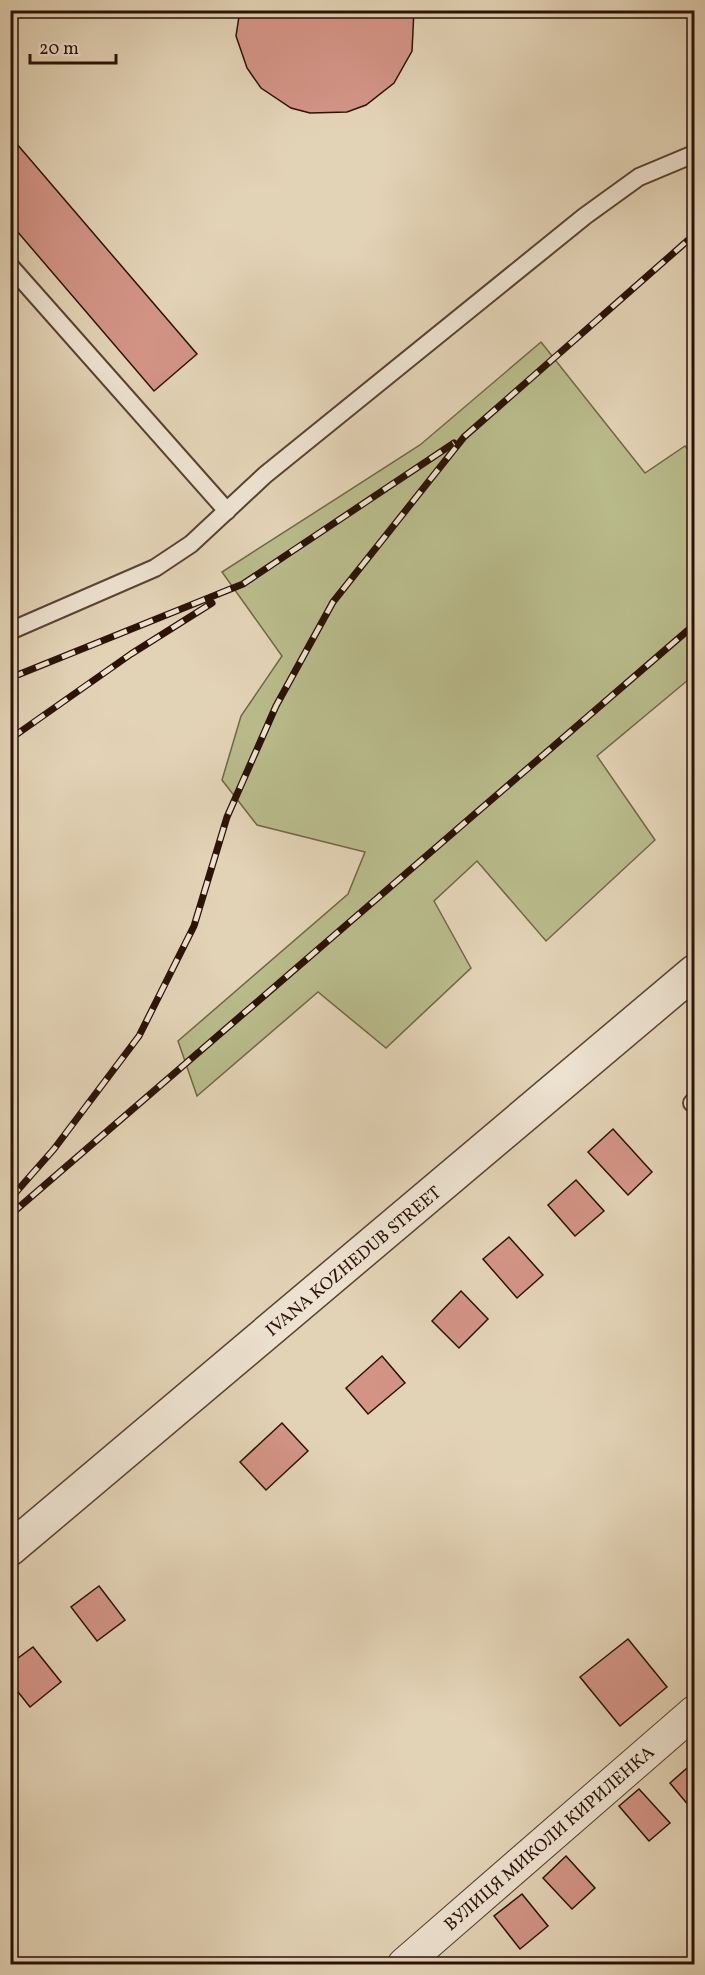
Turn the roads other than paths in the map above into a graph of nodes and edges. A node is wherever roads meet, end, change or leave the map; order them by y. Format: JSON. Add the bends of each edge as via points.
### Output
{"nodes":[{"id":1,"x":694,"y":154,"type":"edge"},
{"id":2,"x":10,"y":266,"type":"edge"},
{"id":3,"x":227,"y":512,"type":"junction"},
{"id":4,"x":10,"y":631,"type":"edge"},
{"id":5,"x":694,"y":972,"type":"edge"},
{"id":6,"x":10,"y":1549,"type":"edge"},
{"id":7,"x":694,"y":1713,"type":"edge"},
{"id":8,"x":404,"y":1965,"type":"edge"}],
"edges":[{"from":1,"to":3,"type":"lane","via":[[639,177],[585,216],[265,475]]},
{"from":2,"to":3,"type":"lane"},
{"from":3,"to":4,"type":"lane","via":[[191,544],[155,568]]},
{"from":5,"to":6,"type":"street","name":"IVANA KOZHEDUB STREET"},
{"from":7,"to":8,"type":"street","name":"ВУЛИЦЯ МИКОЛИ КИРИЛЕНКА"}]}
